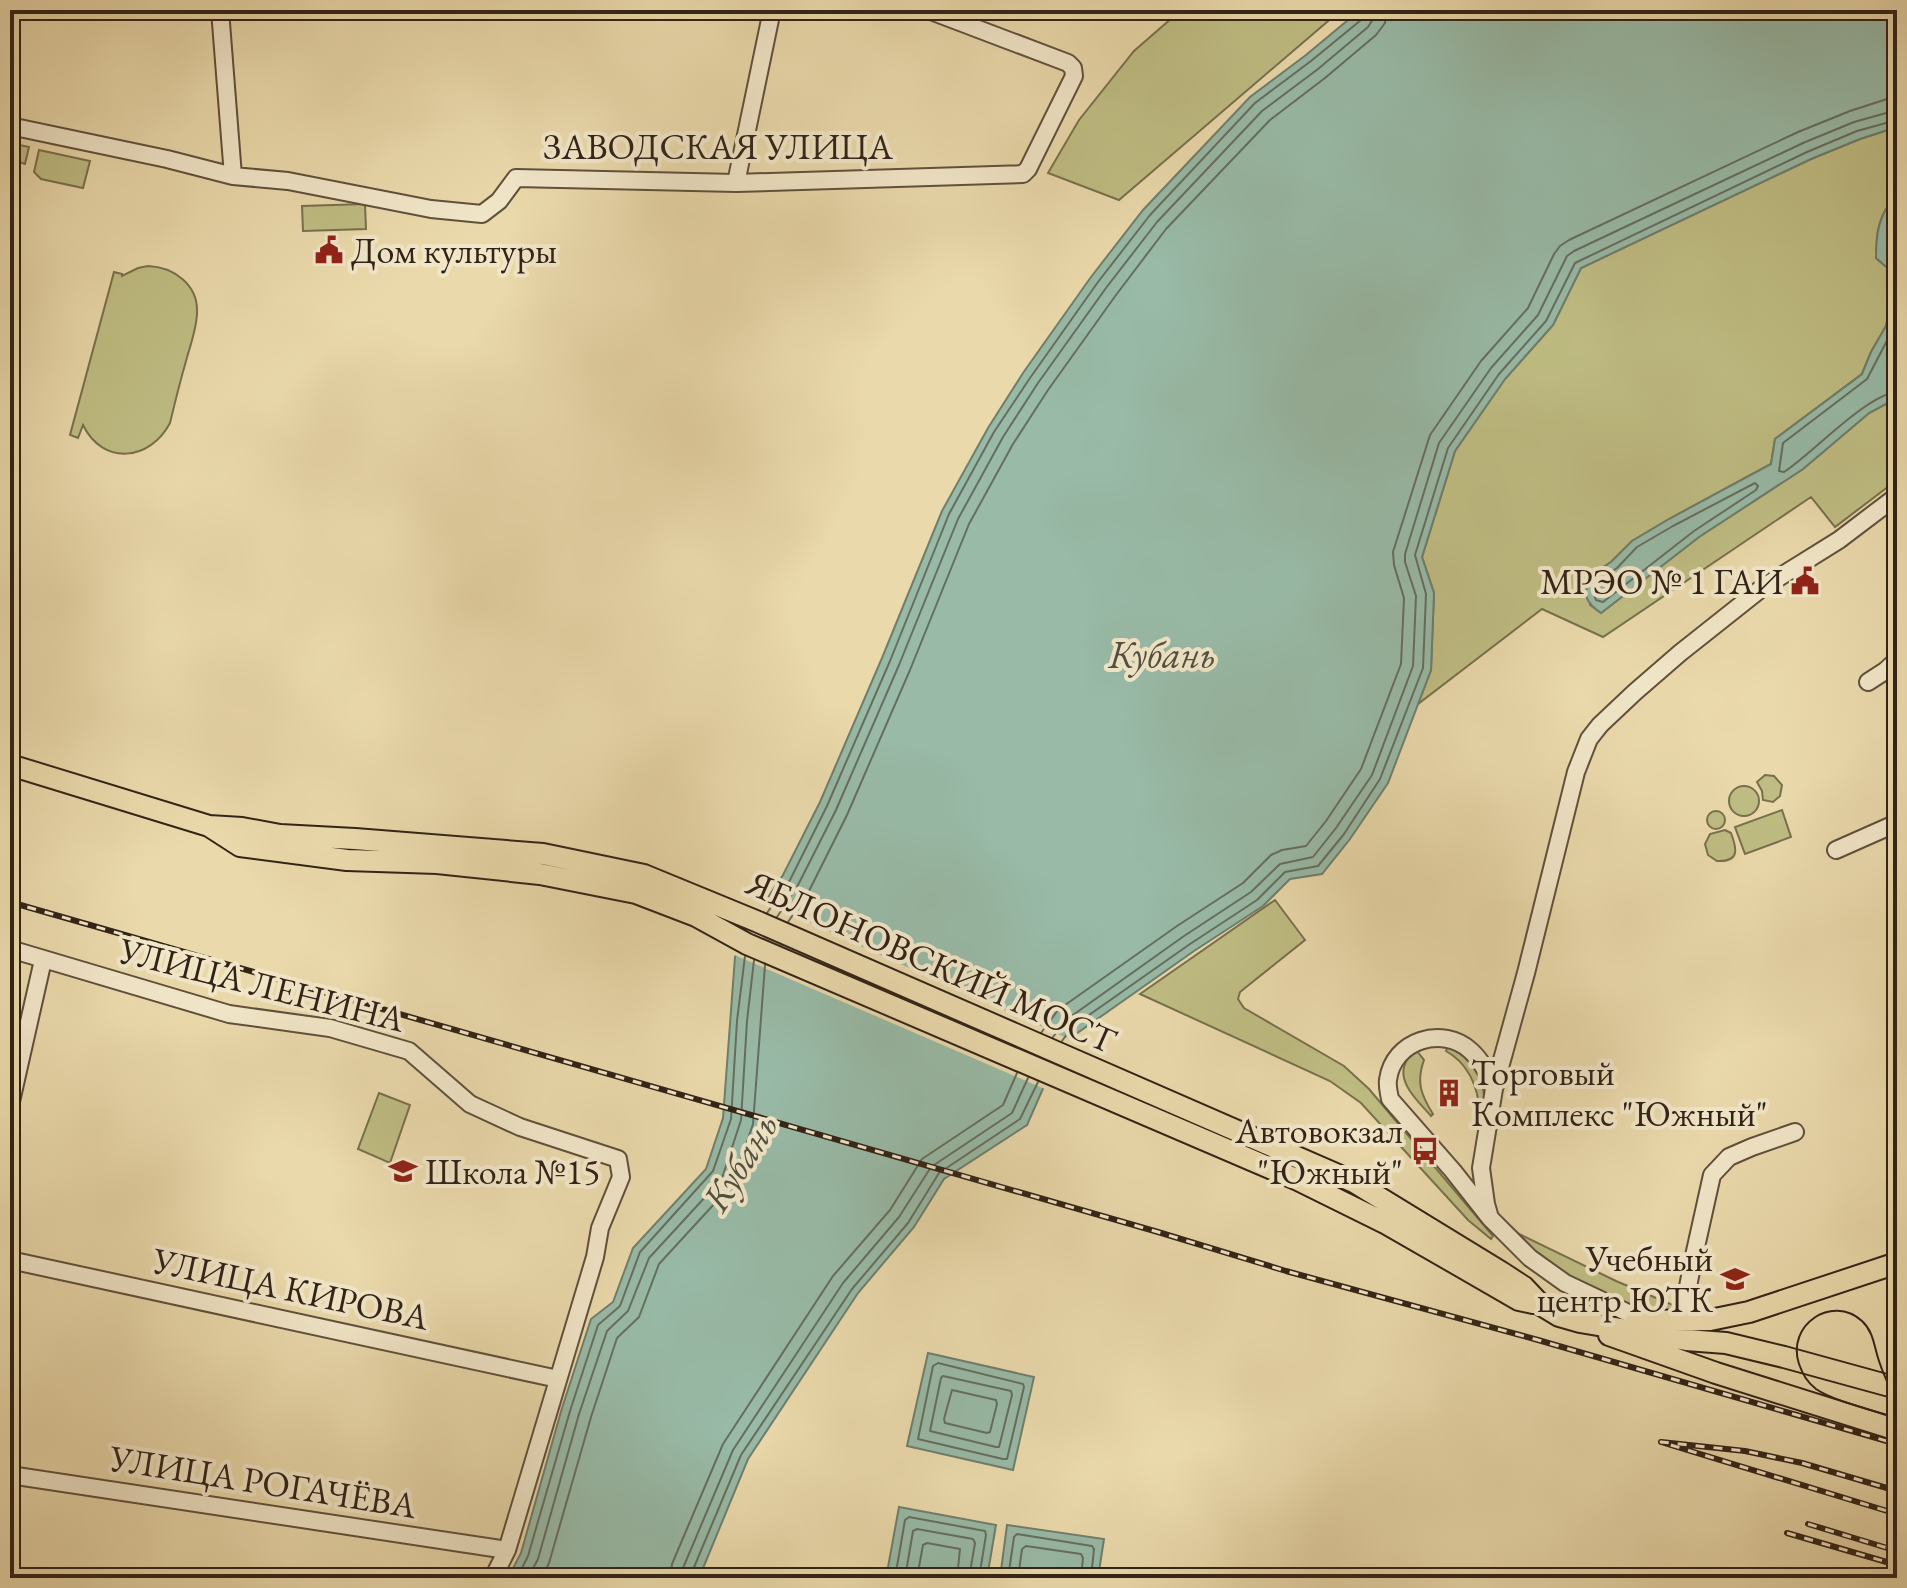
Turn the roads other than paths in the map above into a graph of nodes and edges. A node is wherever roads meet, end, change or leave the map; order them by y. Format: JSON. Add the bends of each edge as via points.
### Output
{"nodes":[{"id":1,"x":220,"y":10,"type":"edge"},
{"id":2,"x":772,"y":10,"type":"edge"},
{"id":3,"x":928,"y":10,"type":"edge"},
{"id":4,"x":10,"y":126,"type":"edge"},
{"id":5,"x":233,"y":176,"type":"junction"},
{"id":6,"x":736,"y":183,"type":"junction"},
{"id":7,"x":1897,"y":496,"type":"edge"},
{"id":8,"x":1897,"y":660,"type":"edge"},
{"id":9,"x":1868,"y":682,"type":"dead end"},
{"id":10,"x":10,"y":765,"type":"edge"},
{"id":11,"x":1897,"y":823,"type":"edge"},
{"id":12,"x":1836,"y":850,"type":"dead end"},
{"id":13,"x":10,"y":949,"type":"edge"},
{"id":14,"x":43,"y":960,"type":"junction"},
{"id":15,"x":1494,"y":1089,"type":"junction"},
{"id":16,"x":10,"y":1106,"type":"edge"},
{"id":17,"x":1795,"y":1132,"type":"dead end"},
{"id":18,"x":1484,"y":1158,"type":"junction"},
{"id":19,"x":1453,"y":1171,"type":"junction"},
{"id":20,"x":1490,"y":1218,"type":"junction"},
{"id":21,"x":10,"y":1260,"type":"edge"},
{"id":22,"x":1897,"y":1263,"type":"edge"},
{"id":23,"x":1749,"y":1312,"type":"junction"},
{"id":24,"x":1645,"y":1321,"type":"junction"},
{"id":25,"x":1580,"y":1322,"type":"junction"},
{"id":26,"x":1685,"y":1331,"type":"junction"},
{"id":27,"x":1726,"y":1343,"type":"junction"},
{"id":28,"x":1784,"y":1357,"type":"junction"},
{"id":29,"x":1690,"y":1364,"type":"junction"},
{"id":30,"x":1716,"y":1373,"type":"junction"},
{"id":31,"x":558,"y":1379,"type":"junction"},
{"id":32,"x":1897,"y":1388,"type":"edge"},
{"id":33,"x":1897,"y":1430,"type":"edge"},
{"id":34,"x":10,"y":1475,"type":"edge"},
{"id":35,"x":507,"y":1550,"type":"junction"},
{"id":36,"x":493,"y":1578,"type":"edge"}],
"edges":[{"from":1,"to":5,"type":"street"},
{"from":2,"to":6,"type":"street"},
{"from":3,"to":6,"type":"street","name":"ЗАВОДСКАЯ УЛИЦА","via":[[1073,68],[1074,76],[1023,174]]},
{"from":4,"to":5,"type":"street","name":"ЗАВОДСКАЯ УЛИЦА"},
{"from":5,"to":6,"type":"street","name":"ЗАВОДСКАЯ УЛИЦА","via":[[482,214],[516,178]]},
{"from":7,"to":15,"type":"street","via":[[1762,588],[1646,682],[1589,739]]},
{"from":8,"to":9,"type":"street"},
{"from":10,"to":25,"type":"main road","name":"ЯБЛОНОВСКИЙ МОСТ","via":[[209,826],[240,846],[347,860],[541,864],[636,893],[696,916],[747,944],[1281,1162],[1519,1300]]},
{"from":11,"to":12,"type":"street"},
{"from":13,"to":14,"type":"street","name":"УЛИЦА ЛЕНИНА"},
{"from":14,"to":16,"type":"street"},
{"from":14,"to":31,"type":"street","name":"УЛИЦА ЛЕНИНА","via":[[229,1014],[330,1028],[409,1051],[470,1104],[520,1127],[618,1159],[621,1177],[600,1228]]},
{"from":15,"to":18,"type":"street"},
{"from":15,"to":19,"type":"street","via":[[1481,1061],[1444,1038],[1409,1045],[1390,1071],[1390,1099]]},
{"from":17,"to":26,"type":"street","via":[[1729,1157],[1712,1175],[1684,1307]]},
{"from":18,"to":19,"type":"street","via":[[1472,1169]]},
{"from":18,"to":20,"type":"street"},
{"from":19,"to":20,"type":"street"},
{"from":20,"to":24,"type":"street","via":[[1530,1258],[1565,1283]]},
{"from":21,"to":31,"type":"street","name":"УЛИЦА КИРОВА"},
{"from":22,"to":23,"type":"main road"},
{"from":23,"to":26,"type":"main road"},
{"from":23,"to":28,"type":"main road","via":[[1742,1321],[1744,1333]]},
{"from":24,"to":25,"type":"main road"},
{"from":24,"to":26,"type":"main road"},
{"from":25,"to":26,"type":"main road"},
{"from":25,"to":29,"type":"main road"},
{"from":26,"to":27,"type":"main road"},
{"from":26,"to":29,"type":"main road"},
{"from":27,"to":28,"type":"main road"},
{"from":27,"to":30,"type":"main road","via":[[1713,1357]]},
{"from":28,"to":32,"type":"main road"},
{"from":29,"to":30,"type":"main road"},
{"from":30,"to":33,"type":"main road"},
{"from":31,"to":35,"type":"street"},
{"from":34,"to":35,"type":"street","name":"УЛИЦА РОГАЧЁВА"},
{"from":35,"to":36,"type":"street"}]}
